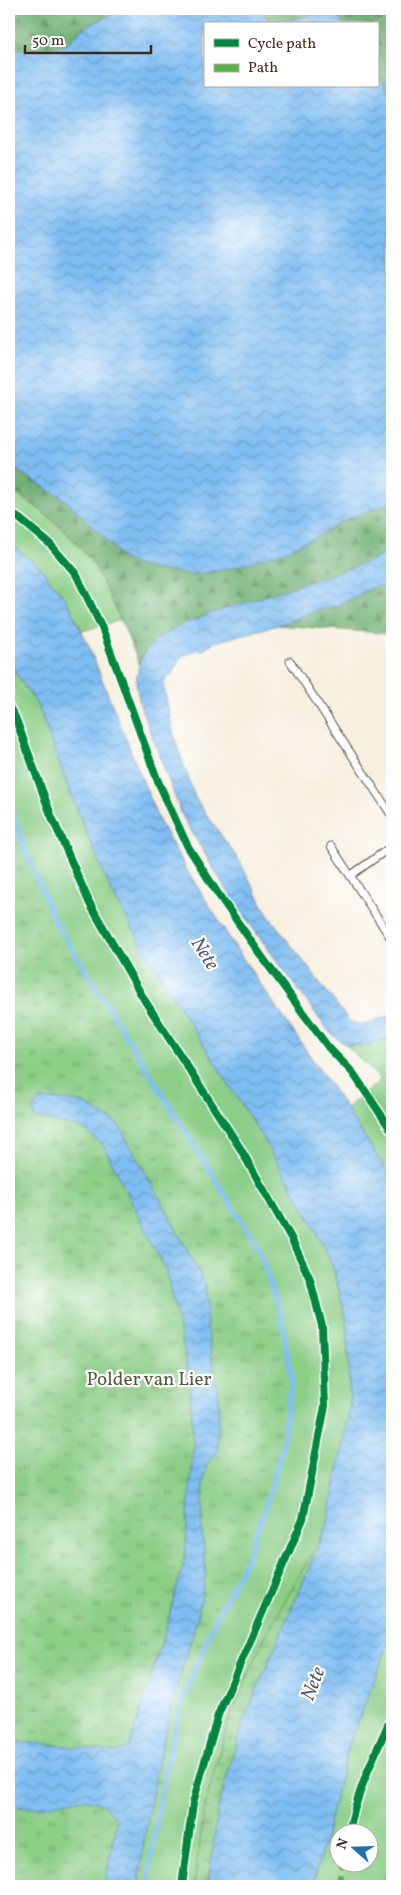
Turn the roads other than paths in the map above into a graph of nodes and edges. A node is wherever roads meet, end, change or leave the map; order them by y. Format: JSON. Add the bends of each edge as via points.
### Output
{"nodes":[{"id":1,"x":290,"y":660,"type":"dead end"},
{"id":2,"x":9,"y":707,"type":"edge"},
{"id":3,"x":392,"y":816,"type":"edge"},
{"id":4,"x":331,"y":846,"type":"dead end"},
{"id":5,"x":392,"y":846,"type":"edge"},
{"id":6,"x":350,"y":876,"type":"junction"},
{"id":7,"x":392,"y":940,"type":"edge"},
{"id":8,"x":182,"y":1886,"type":"edge"}],
"edges":[{"from":1,"to":3,"type":"lane"},
{"from":2,"to":8,"type":"lane","via":[[90,904],[145,1001],[240,1148],[291,1238],[310,1279],[322,1326],[325,1406],[303,1519],[218,1715],[193,1803]]},
{"from":4,"to":6,"type":"lane"},
{"from":5,"to":6,"type":"lane"},
{"from":6,"to":7,"type":"lane"}]}
